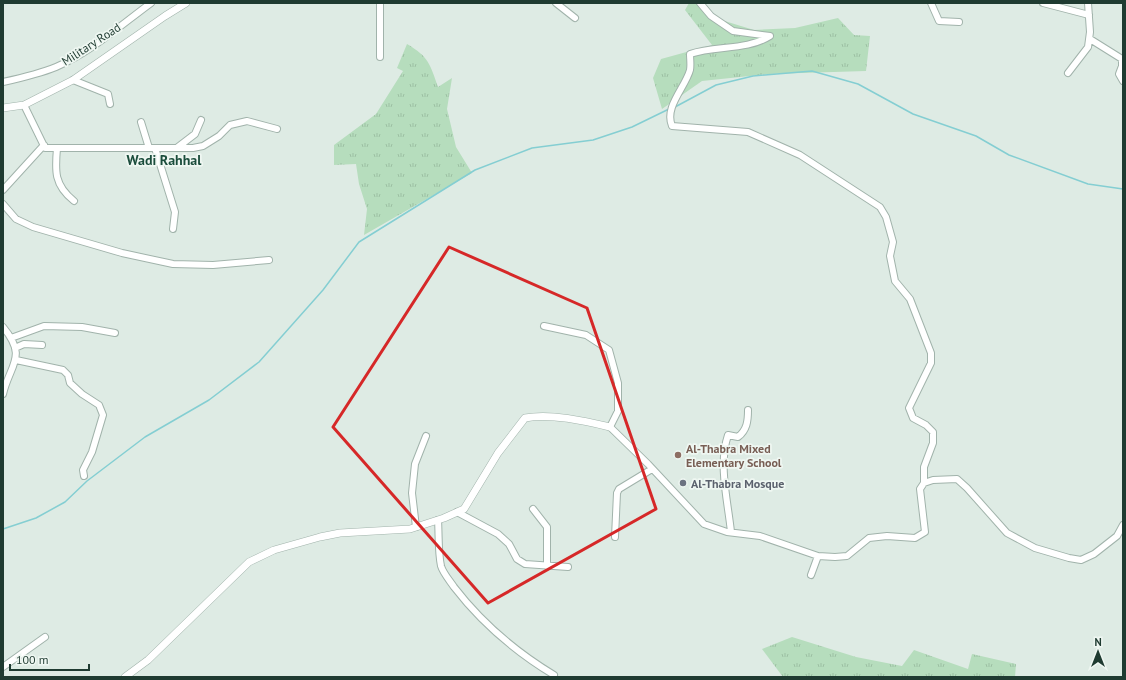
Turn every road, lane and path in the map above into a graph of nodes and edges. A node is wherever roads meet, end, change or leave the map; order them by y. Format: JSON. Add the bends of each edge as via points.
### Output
{"nodes":[{"id":1,"x":151,"y":3,"type":"edge"},
{"id":2,"x":186,"y":3,"type":"edge"},
{"id":3,"x":380,"y":3,"type":"edge"},
{"id":4,"x":556,"y":3,"type":"edge"},
{"id":5,"x":700,"y":3,"type":"edge"},
{"id":6,"x":931,"y":3,"type":"edge"},
{"id":7,"x":1043,"y":3,"type":"edge"},
{"id":8,"x":1088,"y":3,"type":"edge"},
{"id":9,"x":1089,"y":15,"type":"junction"},
{"id":10,"x":575,"y":18,"type":"dead end"},
{"id":11,"x":959,"y":22,"type":"dead end"},
{"id":12,"x":1090,"y":39,"type":"junction"},
{"id":13,"x":380,"y":57,"type":"dead end"},
{"id":14,"x":1068,"y":73,"type":"dead end"},
{"id":15,"x":73,"y":80,"type":"junction"},
{"id":16,"x":1123,"y":81,"type":"edge"},
{"id":17,"x":3,"y":82,"type":"edge"},
{"id":18,"x":110,"y":104,"type":"dead end"},
{"id":19,"x":24,"y":105,"type":"junction"},
{"id":20,"x":3,"y":108,"type":"edge"},
{"id":21,"x":201,"y":120,"type":"dead end"},
{"id":22,"x":141,"y":122,"type":"dead end"},
{"id":23,"x":277,"y":129,"type":"dead end"},
{"id":24,"x":44,"y":145,"type":"junction"},
{"id":25,"x":57,"y":148,"type":"junction"},
{"id":26,"x":152,"y":148,"type":"junction"},
{"id":27,"x":177,"y":148,"type":"junction"},
{"id":28,"x":3,"y":190,"type":"edge"},
{"id":29,"x":74,"y":201,"type":"dead end"},
{"id":30,"x":3,"y":204,"type":"edge"},
{"id":31,"x":173,"y":230,"type":"dead end"},
{"id":32,"x":269,"y":260,"type":"dead end"},
{"id":33,"x":544,"y":326,"type":"dead end"},
{"id":34,"x":3,"y":327,"type":"edge"},
{"id":35,"x":115,"y":333,"type":"dead end"},
{"id":36,"x":11,"y":338,"type":"junction"},
{"id":37,"x":42,"y":345,"type":"dead end"},
{"id":38,"x":15,"y":348,"type":"junction"},
{"id":39,"x":16,"y":360,"type":"junction"},
{"id":40,"x":3,"y":394,"type":"edge"},
{"id":41,"x":748,"y":410,"type":"dead end"},
{"id":42,"x":610,"y":427,"type":"junction"},
{"id":43,"x":426,"y":436,"type":"dead end"},
{"id":44,"x":652,"y":469,"type":"junction"},
{"id":45,"x":84,"y":476,"type":"dead end"},
{"id":46,"x":924,"y":483,"type":"junction"},
{"id":47,"x":533,"y":509,"type":"dead end"},
{"id":48,"x":457,"y":512,"type":"junction"},
{"id":49,"x":438,"y":520,"type":"junction"},
{"id":50,"x":1123,"y":525,"type":"edge"},
{"id":51,"x":416,"y":527,"type":"junction"},
{"id":52,"x":731,"y":532,"type":"junction"},
{"id":53,"x":615,"y":538,"type":"dead end"},
{"id":54,"x":818,"y":556,"type":"junction"},
{"id":55,"x":547,"y":566,"type":"junction"},
{"id":56,"x":568,"y":567,"type":"dead end"},
{"id":57,"x":811,"y":574,"type":"dead end"},
{"id":58,"x":44,"y":637,"type":"dead end"},
{"id":59,"x":3,"y":667,"type":"edge"},
{"id":60,"x":554,"y":675,"type":"dead end"},
{"id":61,"x":125,"y":677,"type":"edge"}],
"edges":[{"from":1,"to":17,"type":"street","name":"Military Road","via":[[96,44],[57,66]]},
{"from":2,"to":15,"type":"street"},
{"from":3,"to":13,"type":"street"},
{"from":4,"to":10,"type":"street"},
{"from":5,"to":46,"type":"street","via":[[711,16],[733,31],[770,36],[762,41],[735,48],[690,54],[690,70],[671,108],[669,120],[672,126],[748,132],[800,155],[880,207],[886,217],[893,242],[890,256],[895,281],[910,299],[931,353],[931,363],[909,408],[913,418],[933,432],[933,443],[924,467]]},
{"from":6,"to":11,"type":"street","via":[[939,21]]},
{"from":7,"to":9,"type":"street"},
{"from":8,"to":9,"type":"street"},
{"from":9,"to":12,"type":"street"},
{"from":12,"to":14,"type":"street","via":[[1088,47]]},
{"from":12,"to":16,"type":"street","via":[[1122,60],[1119,74]]},
{"from":15,"to":18,"type":"street","via":[[108,94]]},
{"from":15,"to":19,"type":"street"},
{"from":19,"to":20,"type":"street"},
{"from":19,"to":24,"type":"street"},
{"from":21,"to":27,"type":"street","via":[[195,134]]},
{"from":22,"to":26,"type":"street"},
{"from":23,"to":27,"type":"street","via":[[247,121],[230,125],[203,146]]},
{"from":24,"to":25,"type":"street","via":[[45,148]]},
{"from":24,"to":28,"type":"street"},
{"from":25,"to":26,"type":"street"},
{"from":25,"to":29,"type":"street","via":[[55,172],[61,187]]},
{"from":26,"to":27,"type":"street"},
{"from":26,"to":31,"type":"street","via":[[175,212]]},
{"from":30,"to":32,"type":"street","via":[[16,219],[33,227],[122,253],[174,264],[214,265]]},
{"from":33,"to":42,"type":"street","via":[[586,335],[609,350],[618,383],[618,411]]},
{"from":34,"to":36,"type":"street"},
{"from":35,"to":36,"type":"street","via":[[82,327],[44,326]]},
{"from":36,"to":38,"type":"street"},
{"from":37,"to":38,"type":"street","via":[[24,344]]},
{"from":38,"to":39,"type":"street"},
{"from":39,"to":40,"type":"street"},
{"from":39,"to":45,"type":"street","via":[[63,370],[68,375],[70,383],[99,405],[102,415],[92,452],[83,470]]},
{"from":41,"to":52,"type":"street","via":[[748,422],[743,434],[738,437],[728,435],[724,447]]},
{"from":42,"to":44,"type":"street"},
{"from":42,"to":48,"type":"street","via":[[536,415],[525,418],[498,453],[464,510]]},
{"from":43,"to":51,"type":"street","via":[[415,464],[412,493]]},
{"from":44,"to":52,"type":"street","via":[[704,524]]},
{"from":44,"to":53,"type":"street","via":[[619,489]]},
{"from":46,"to":50,"type":"street","via":[[957,479],[1007,533],[1035,548],[1069,558],[1081,560],[1094,554],[1117,536]]},
{"from":46,"to":54,"type":"street","via":[[920,489],[925,532],[915,538],[869,538],[847,556]]},
{"from":47,"to":55,"type":"street","via":[[548,527]]},
{"from":48,"to":49,"type":"street"},
{"from":48,"to":55,"type":"street","via":[[498,534],[510,544],[517,558],[525,564]]},
{"from":49,"to":51,"type":"street"},
{"from":49,"to":60,"type":"street","via":[[441,567],[448,579],[465,601],[496,632],[535,664]]},
{"from":51,"to":61,"type":"street","via":[[335,534],[274,550],[249,562],[148,660]]},
{"from":52,"to":54,"type":"street","via":[[760,536]]},
{"from":54,"to":57,"type":"street"},
{"from":55,"to":56,"type":"street"},
{"from":58,"to":59,"type":"street"}]}
